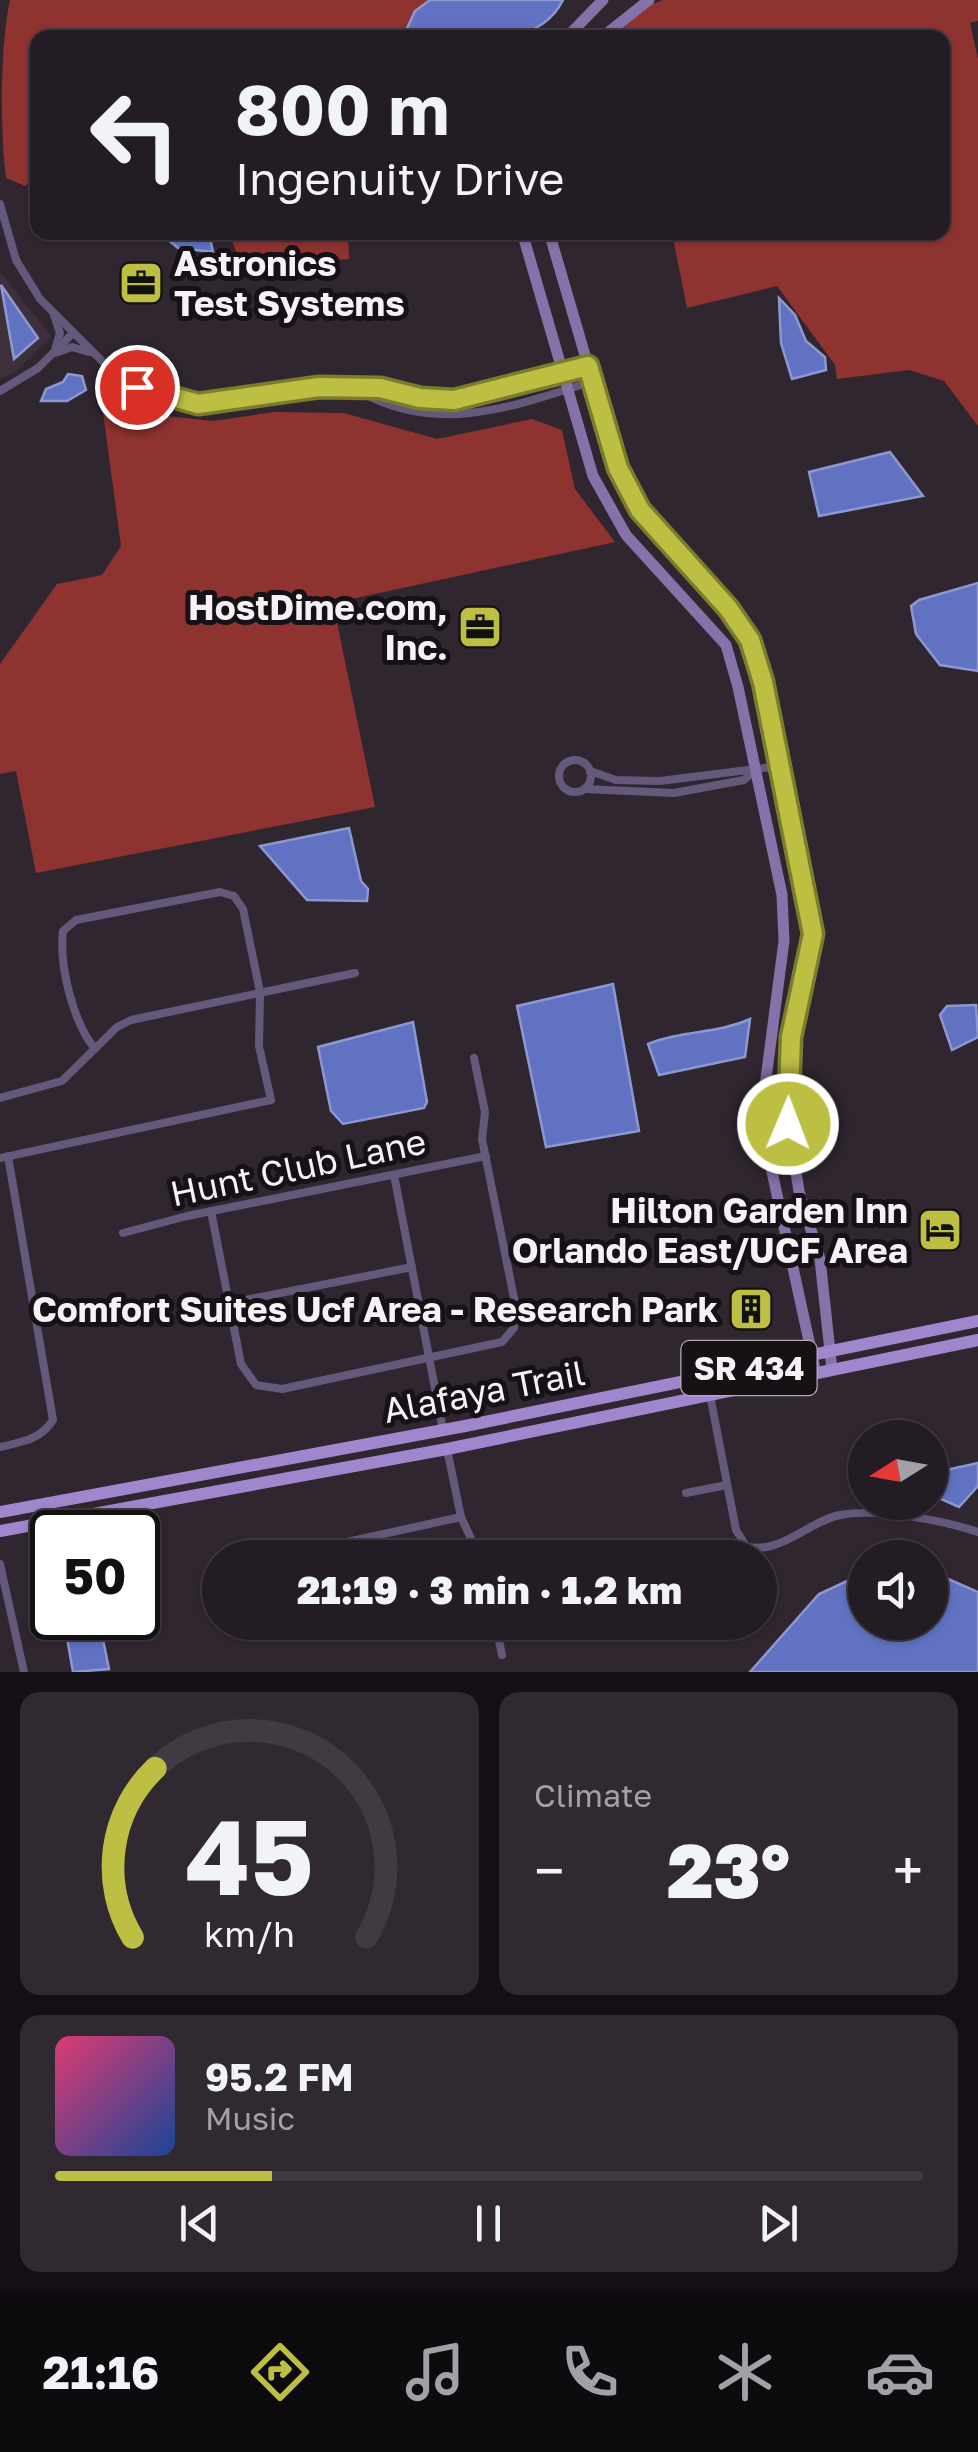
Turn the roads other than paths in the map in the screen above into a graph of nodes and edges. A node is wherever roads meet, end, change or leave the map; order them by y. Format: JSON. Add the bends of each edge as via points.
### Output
{"nodes":[{"id":1,"x":603,"y":0,"type":"edge"},
{"id":2,"x":649,"y":0,"type":"edge"},
{"id":3,"x":574,"y":30,"type":"edge"},
{"id":4,"x":611,"y":30,"type":"edge"},
{"id":5,"x":0,"y":204,"type":"edge"},
{"id":6,"x":524,"y":240,"type":"edge"},
{"id":7,"x":551,"y":240,"type":"edge"},
{"id":8,"x":53,"y":313,"type":"junction"},
{"id":9,"x":73,"y":333,"type":"junction"},
{"id":10,"x":53,"y":354,"type":"junction"},
{"id":11,"x":94,"y":354,"type":"junction"},
{"id":12,"x":588,"y":366,"type":"junction"},
{"id":13,"x":562,"y":373,"type":"junction"},
{"id":14,"x":593,"y":381,"type":"junction"},
{"id":15,"x":358,"y":390,"type":"junction"},
{"id":16,"x":567,"y":390,"type":"junction"},
{"id":17,"x":0,"y":391,"type":"edge"},
{"id":18,"x":780,"y":766,"type":"junction"},
{"id":19,"x":590,"y":771,"type":"junction"},
{"id":20,"x":754,"y":771,"type":"junction"},
{"id":21,"x":585,"y":789,"type":"junction"},
{"id":22,"x":355,"y":973,"type":"dead end"},
{"id":23,"x":260,"y":992,"type":"junction"},
{"id":24,"x":768,"y":1034,"type":"junction"},
{"id":25,"x":791,"y":1037,"type":"junction"},
{"id":26,"x":95,"y":1049,"type":"junction"},
{"id":27,"x":474,"y":1058,"type":"dead end"},
{"id":28,"x":0,"y":1098,"type":"edge"},
{"id":29,"x":486,"y":1156,"type":"junction"},
{"id":30,"x":4,"y":1157,"type":"edge"},
{"id":31,"x":394,"y":1175,"type":"junction"},
{"id":32,"x":210,"y":1211,"type":"junction"},
{"id":33,"x":122,"y":1233,"type":"dead end"},
{"id":34,"x":412,"y":1267,"type":"junction"},
{"id":35,"x":230,"y":1303,"type":"junction"},
{"id":36,"x":978,"y":1320,"type":"edge"},
{"id":37,"x":978,"y":1340,"type":"edge"},
{"id":38,"x":830,"y":1351,"type":"junction"},
{"id":39,"x":812,"y":1355,"type":"junction"},
{"id":40,"x":430,"y":1359,"type":"junction"},
{"id":41,"x":832,"y":1370,"type":"junction"},
{"id":42,"x":816,"y":1373,"type":"junction"},
{"id":43,"x":710,"y":1395,"type":"junction"},
{"id":44,"x":465,"y":1426,"type":"junction"},
{"id":45,"x":444,"y":1430,"type":"junction"},
{"id":46,"x":0,"y":1447,"type":"edge"},
{"id":47,"x":447,"y":1449,"type":"junction"},
{"id":48,"x":422,"y":1454,"type":"junction"},
{"id":49,"x":153,"y":1483,"type":"junction"},
{"id":50,"x":728,"y":1484,"type":"junction"},
{"id":51,"x":128,"y":1488,"type":"junction"},
{"id":52,"x":686,"y":1492,"type":"dead end"},
{"id":53,"x":134,"y":1506,"type":"junction"},
{"id":54,"x":103,"y":1510,"type":"edge"},
{"id":55,"x":111,"y":1510,"type":"edge"},
{"id":56,"x":0,"y":1512,"type":"edge"},
{"id":57,"x":461,"y":1517,"type":"junction"},
{"id":58,"x":30,"y":1525,"type":"edge"},
{"id":59,"x":0,"y":1531,"type":"edge"},
{"id":60,"x":978,"y":1532,"type":"edge"},
{"id":61,"x":356,"y":1540,"type":"edge"},
{"id":62,"x":472,"y":1540,"type":"edge"},
{"id":63,"x":0,"y":1564,"type":"edge"},
{"id":64,"x":499,"y":1640,"type":"edge"},
{"id":65,"x":502,"y":1655,"type":"dead end"},
{"id":66,"x":24,"y":1672,"type":"edge"}],
"edges":[{"from":1,"to":3,"type":"main road"},
{"from":2,"to":4,"type":"main road"},
{"from":5,"to":8,"type":"street","via":[[18,265]]},
{"from":6,"to":13,"type":"main road"},
{"from":7,"to":12,"type":"main road"},
{"from":8,"to":9,"type":"street"},
{"from":8,"to":10,"type":"street","via":[[60,336]]},
{"from":9,"to":10,"type":"street"},
{"from":9,"to":11,"type":"street"},
{"from":10,"to":11,"type":"street","via":[[72,348]]},
{"from":10,"to":17,"type":"street"},
{"from":11,"to":15,"type":"street","via":[[137,387],[190,403],[307,388]]},
{"from":12,"to":13,"type":"street"},
{"from":12,"to":14,"type":"main road"},
{"from":13,"to":15,"type":"street","via":[[462,400]]},
{"from":13,"to":16,"type":"main road"},
{"from":14,"to":16,"type":"street"},
{"from":14,"to":18,"type":"main road","via":[[618,468],[640,510],[750,640]]},
{"from":15,"to":16,"type":"street","via":[[400,409],[458,418]]},
{"from":16,"to":20,"type":"main road","via":[[593,476],[626,535],[726,645]]},
{"from":18,"to":20,"type":"street"},
{"from":18,"to":25,"type":"main road","via":[[813,934]]},
{"from":19,"to":20,"type":"street","via":[[641,782]]},
{"from":19,"to":21,"type":"street"},
{"from":19,"to":21,"type":"street","via":[[574,760],[560,769],[565,789]]},
{"from":20,"to":21,"type":"street","via":[[744,780],[674,793]]},
{"from":20,"to":24,"type":"main road","via":[[782,895],[784,941]]},
{"from":22,"to":23,"type":"street"},
{"from":23,"to":26,"type":"street","via":[[131,1020]]},
{"from":23,"to":26,"type":"street","via":[[243,909],[234,896],[220,892],[76,920],[63,931],[62,945],[80,1028]]},
{"from":23,"to":30,"type":"street","via":[[259,1046],[270,1100]]},
{"from":24,"to":25,"type":"street"},
{"from":24,"to":39,"type":"main road","via":[[769,1158]]},
{"from":25,"to":38,"type":"main road","via":[[791,1155],[820,1259]]},
{"from":26,"to":28,"type":"street","via":[[62,1081]]},
{"from":27,"to":29,"type":"street"},
{"from":29,"to":31,"type":"street","name":"Hunt Club Lane"},
{"from":29,"to":40,"type":"street","via":[[516,1308],[514,1328],[491,1346]]},
{"from":30,"to":46,"type":"street","via":[[53,1420],[32,1440]]},
{"from":31,"to":32,"type":"street","name":"Hunt Club Lane"},
{"from":31,"to":34,"type":"street"},
{"from":32,"to":33,"type":"street","name":"Hunt Club Lane"},
{"from":32,"to":35,"type":"street"},
{"from":34,"to":35,"type":"street"},
{"from":34,"to":40,"type":"street"},
{"from":35,"to":40,"type":"street","via":[[244,1373],[265,1388]]},
{"from":36,"to":38,"type":"main road","name":"Alafaya Trail","number":"SR 434"},
{"from":37,"to":41,"type":"main road","name":"Alafaya Trail","number":"SR 434"},
{"from":38,"to":39,"type":"main road","name":"Alafaya Trail","number":"SR 434"},
{"from":38,"to":41,"type":"main road"},
{"from":39,"to":42,"type":"main road"},
{"from":39,"to":44,"type":"main road","name":"Alafaya Trail","number":"SR 434"},
{"from":40,"to":45,"type":"street"},
{"from":41,"to":42,"type":"main road","name":"Alafaya Trail","number":"SR 434"},
{"from":42,"to":43,"type":"main road","name":"Alafaya Trail","number":"SR 434"},
{"from":43,"to":47,"type":"main road","name":"Alafaya Trail","number":"SR 434"},
{"from":43,"to":50,"type":"street"},
{"from":44,"to":45,"type":"main road","name":"Alafaya Trail","number":"SR 434"},
{"from":44,"to":47,"type":"main road"},
{"from":45,"to":48,"type":"main road"},
{"from":45,"to":49,"type":"main road","name":"Alafaya Trail","number":"SR 434"},
{"from":47,"to":48,"type":"main road","name":"Alafaya Trail","number":"SR 434"},
{"from":47,"to":57,"type":"street"},
{"from":48,"to":53,"type":"main road","name":"Alafaya Trail","number":"SR 434"},
{"from":49,"to":51,"type":"main road","name":"Alafaya Trail","number":"SR 434"},
{"from":49,"to":53,"type":"main road","via":[[137,1494]]},
{"from":50,"to":52,"type":"street"},
{"from":50,"to":60,"type":"street","via":[[736,1530],[746,1546],[773,1545],[844,1514],[913,1518]]},
{"from":51,"to":54,"type":"main road"},
{"from":51,"to":56,"type":"main road","name":"Alafaya Trail","number":"SR 434"},
{"from":53,"to":55,"type":"main road","name":"Alafaya Trail","number":"SR 434"},
{"from":57,"to":61,"type":"street"},
{"from":57,"to":62,"type":"street"},
{"from":58,"to":59,"type":"main road","name":"Alafaya Trail","number":"SR 434"},
{"from":63,"to":66,"type":"street"},
{"from":64,"to":65,"type":"street"}]}
